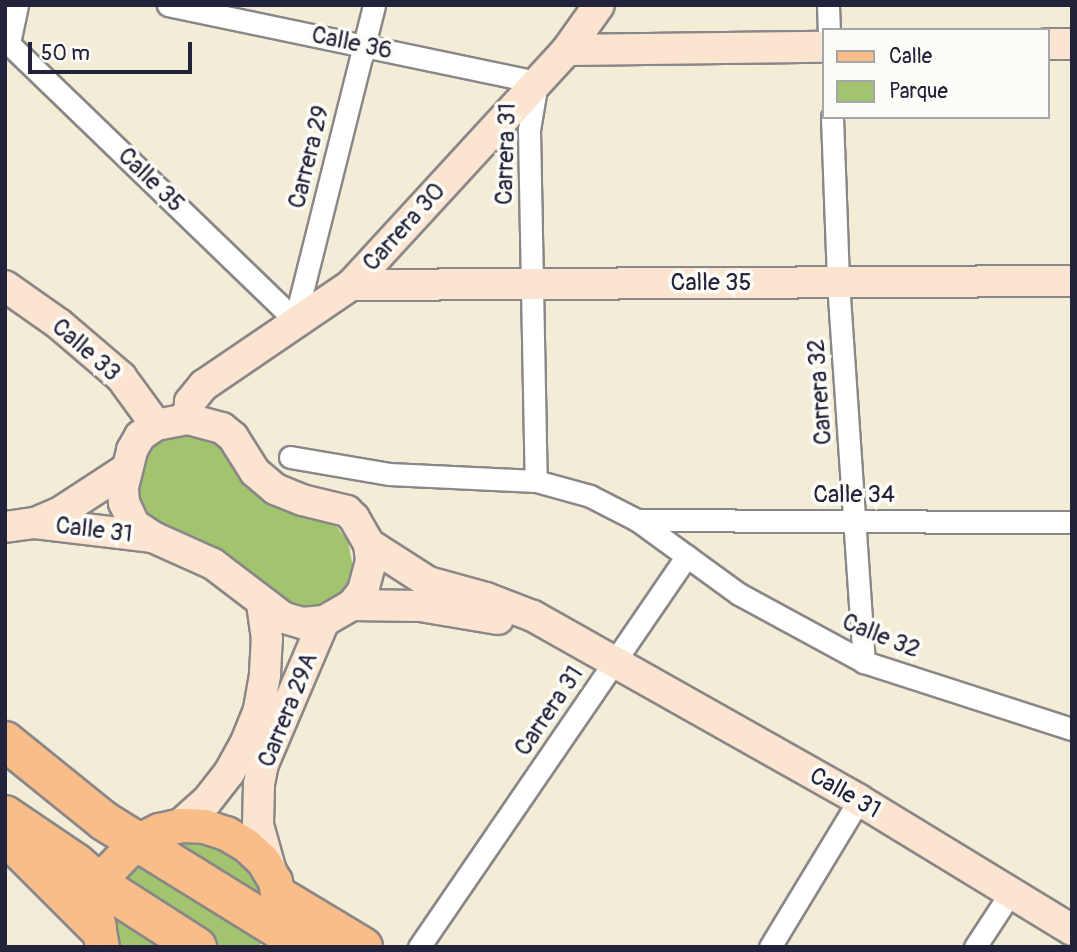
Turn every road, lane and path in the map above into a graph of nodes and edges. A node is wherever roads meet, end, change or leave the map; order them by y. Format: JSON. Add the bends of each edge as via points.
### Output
{"nodes":[{"id":1,"x":17,"y":5,"type":"edge"},
{"id":2,"x":168,"y":5,"type":"edge"},
{"id":3,"x":373,"y":5,"type":"edge"},
{"id":4,"x":599,"y":5,"type":"edge"},
{"id":5,"x":828,"y":5,"type":"edge"},
{"id":6,"x":829,"y":28,"type":"edge"},
{"id":7,"x":7,"y":41,"type":"edge"},
{"id":8,"x":1049,"y":44,"type":"edge"},
{"id":9,"x":1072,"y":44,"type":"edge"},
{"id":10,"x":364,"y":46,"type":"junction"},
{"id":11,"x":822,"y":47,"type":"edge"},
{"id":12,"x":567,"y":50,"type":"junction"},
{"id":13,"x":537,"y":82,"type":"junction"},
{"id":14,"x":832,"y":119,"type":"edge"},
{"id":15,"x":1072,"y":281,"type":"edge"},
{"id":16,"x":838,"y":282,"type":"junction"},
{"id":17,"x":531,"y":284,"type":"junction"},
{"id":18,"x":351,"y":285,"type":"junction"},
{"id":19,"x":5,"y":286,"type":"edge"},
{"id":20,"x":295,"y":320,"type":"junction"},
{"id":21,"x":188,"y":419,"type":"junction"},
{"id":22,"x":156,"y":425,"type":"junction"},
{"id":23,"x":290,"y":457,"type":"dead end"},
{"id":24,"x":125,"y":470,"type":"junction"},
{"id":25,"x":536,"y":481,"type":"junction"},
{"id":26,"x":637,"y":520,"type":"junction"},
{"id":27,"x":856,"y":521,"type":"junction"},
{"id":28,"x":1072,"y":522,"type":"edge"},
{"id":29,"x":35,"y":523,"type":"junction"},
{"id":30,"x":5,"y":527,"type":"edge"},
{"id":31,"x":153,"y":537,"type":"junction"},
{"id":32,"x":369,"y":544,"type":"junction"},
{"id":33,"x":687,"y":556,"type":"junction"},
{"id":34,"x":262,"y":603,"type":"junction"},
{"id":35,"x":352,"y":605,"type":"junction"},
{"id":36,"x":324,"y":621,"type":"junction"},
{"id":37,"x":614,"y":662,"type":"junction"},
{"id":38,"x":864,"y":662,"type":"junction"},
{"id":39,"x":1072,"y":729,"type":"edge"},
{"id":40,"x":5,"y":739,"type":"edge"},
{"id":41,"x":859,"y":800,"type":"junction"},
{"id":42,"x":5,"y":815,"type":"edge"},
{"id":43,"x":159,"y":832,"type":"junction"},
{"id":44,"x":5,"y":835,"type":"edge"},
{"id":45,"x":102,"y":886,"type":"junction"},
{"id":46,"x":1011,"y":892,"type":"junction"},
{"id":47,"x":284,"y":921,"type":"edge"},
{"id":48,"x":1072,"y":930,"type":"edge"},
{"id":49,"x":100,"y":940,"type":"edge"},
{"id":50,"x":197,"y":947,"type":"edge"},
{"id":51,"x":363,"y":947,"type":"edge"},
{"id":52,"x":419,"y":947,"type":"edge"},
{"id":53,"x":770,"y":947,"type":"edge"},
{"id":54,"x":975,"y":947,"type":"edge"}],
"edges":[{"from":1,"to":7,"type":"street"},
{"from":2,"to":10,"type":"street","name":"Calle 36"},
{"from":3,"to":10,"type":"street","name":"Carrera 29"},
{"from":4,"to":12,"type":"street","name":"Carrera 30"},
{"from":5,"to":6,"type":"street"},
{"from":7,"to":20,"type":"street","name":"Calle 35"},
{"from":8,"to":9,"type":"street"},
{"from":10,"to":13,"type":"street","name":"Calle 36"},
{"from":10,"to":20,"type":"street","name":"Carrera 29"},
{"from":11,"to":12,"type":"street"},
{"from":12,"to":13,"type":"street","name":"Carrera 30"},
{"from":13,"to":17,"type":"street","name":"Carrera 31","via":[[529,130]]},
{"from":13,"to":18,"type":"street","name":"Carrera 30"},
{"from":14,"to":16,"type":"street","name":"Carrera 32"},
{"from":15,"to":16,"type":"street","name":"Calle 35"},
{"from":16,"to":17,"type":"street","name":"Calle 35"},
{"from":16,"to":27,"type":"street","name":"Carrera 32"},
{"from":17,"to":18,"type":"street","name":"Calle 35"},
{"from":17,"to":25,"type":"street","name":"Carrera 31"},
{"from":18,"to":20,"type":"street","name":"Carrera 30"},
{"from":19,"to":22,"type":"street","name":"Calle 33","via":[[121,377]]},
{"from":20,"to":21,"type":"street","name":"Carrera 30","via":[[195,392]]},
{"from":21,"to":22,"type":"street"},
{"from":21,"to":32,"type":"street","via":[[222,428],[275,489],[347,511]]},
{"from":22,"to":24,"type":"street","via":[[140,436]]},
{"from":23,"to":25,"type":"street","via":[[389,474]]},
{"from":24,"to":29,"type":"street","name":"Calle 31","via":[[82,501]]},
{"from":24,"to":31,"type":"street","via":[[128,514]]},
{"from":25,"to":26,"type":"street","via":[[590,496]]},
{"from":26,"to":27,"type":"street","name":"Calle 34"},
{"from":26,"to":33,"type":"street"},
{"from":27,"to":28,"type":"street","name":"Calle 34"},
{"from":27,"to":38,"type":"street","name":"Carrera 32"},
{"from":29,"to":30,"type":"street","name":"Calle 31"},
{"from":29,"to":31,"type":"street","name":"Calle 31"},
{"from":31,"to":34,"type":"street","via":[[213,564]]},
{"from":32,"to":35,"type":"street","via":[[369,576]]},
{"from":32,"to":37,"type":"street","name":"Calle 31","via":[[428,582],[533,616]]},
{"from":33,"to":37,"type":"street","name":"Carrera 31"},
{"from":33,"to":38,"type":"street","name":"Calle 32","via":[[739,594]]},
{"from":34,"to":36,"type":"street","via":[[284,618],[302,623]]},
{"from":34,"to":43,"type":"street","name":"Carrera 29A","via":[[265,674],[254,720],[229,773],[207,801]]},
{"from":35,"to":36,"type":"street"},
{"from":35,"to":37,"type":"street","name":"Calle 31","via":[[421,606],[488,616],[554,635]]},
{"from":36,"to":47,"type":"street","name":"Carrera 29A","via":[[263,764],[259,784],[258,825]]},
{"from":37,"to":41,"type":"street","name":"Calle 31"},
{"from":37,"to":52,"type":"street","name":"Carrera 31"},
{"from":38,"to":39,"type":"street","name":"Calle 32"},
{"from":40,"to":43,"type":"highway","via":[[104,821]]},
{"from":41,"to":46,"type":"street","name":"Calle 31"},
{"from":41,"to":53,"type":"street"},
{"from":42,"to":45,"type":"highway"},
{"from":43,"to":45,"type":"main road","via":[[115,862]]},
{"from":43,"to":47,"type":"highway"},
{"from":43,"to":47,"type":"main road","via":[[204,826],[246,845],[263,861]]},
{"from":44,"to":49,"type":"highway"},
{"from":45,"to":49,"type":"main road"},
{"from":45,"to":50,"type":"highway"},
{"from":46,"to":48,"type":"street","name":"Calle 31"},
{"from":46,"to":54,"type":"street"},
{"from":47,"to":51,"type":"highway"}]}
